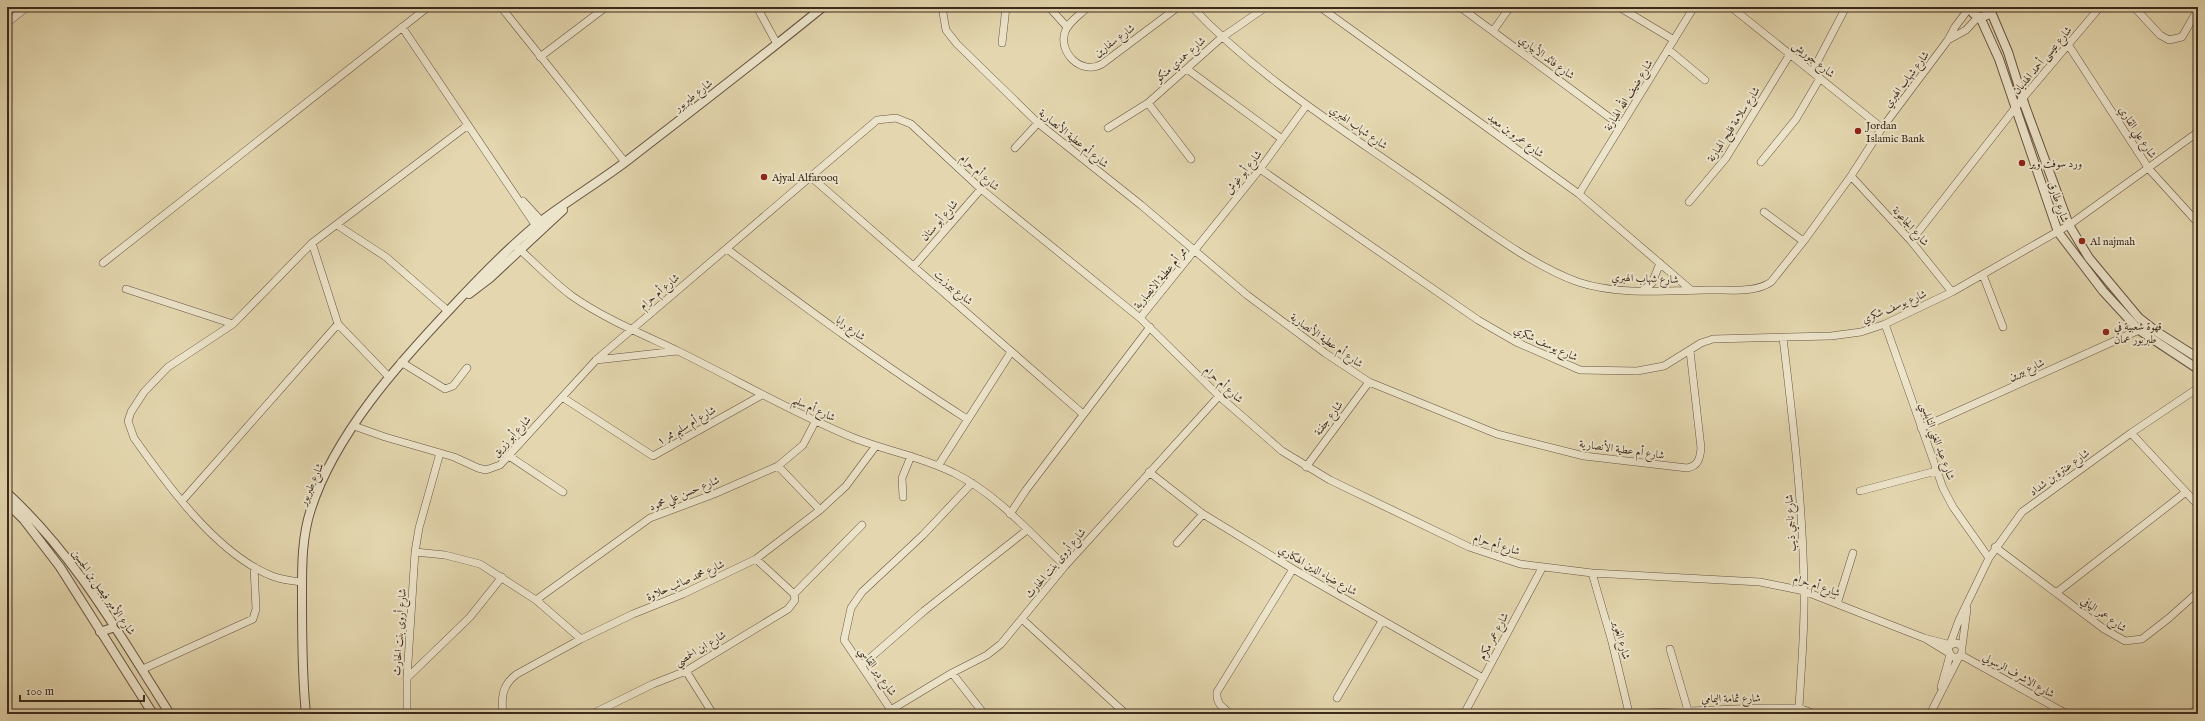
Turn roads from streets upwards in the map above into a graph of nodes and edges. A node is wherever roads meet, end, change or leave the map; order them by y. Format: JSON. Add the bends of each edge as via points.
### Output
{"nodes":[{"id":1,"x":27,"y":7,"type":"edge"},
{"id":2,"x":428,"y":7,"type":"edge"},
{"id":3,"x":501,"y":7,"type":"edge"},
{"id":4,"x":606,"y":7,"type":"edge"},
{"id":5,"x":757,"y":7,"type":"edge"},
{"id":6,"x":823,"y":7,"type":"edge"},
{"id":7,"x":942,"y":7,"type":"edge"},
{"id":8,"x":1006,"y":7,"type":"edge"},
{"id":9,"x":1049,"y":7,"type":"edge"},
{"id":10,"x":1088,"y":7,"type":"edge"},
{"id":11,"x":1178,"y":7,"type":"edge"},
{"id":12,"x":1192,"y":7,"type":"edge"},
{"id":13,"x":1266,"y":7,"type":"edge"},
{"id":14,"x":1320,"y":7,"type":"edge"},
{"id":15,"x":1460,"y":7,"type":"edge"},
{"id":16,"x":1510,"y":7,"type":"edge"},
{"id":17,"x":1619,"y":7,"type":"edge"},
{"id":18,"x":1694,"y":7,"type":"edge"},
{"id":19,"x":1731,"y":7,"type":"edge"},
{"id":20,"x":1846,"y":7,"type":"edge"},
{"id":21,"x":1970,"y":7,"type":"edge"},
{"id":22,"x":2100,"y":7,"type":"edge"},
{"id":23,"x":2134,"y":7,"type":"edge"},
{"id":24,"x":1992,"y":9,"type":"edge"},
{"id":25,"x":2198,"y":9,"type":"edge"},
{"id":26,"x":1979,"y":17,"type":"junction"},
{"id":27,"x":7,"y":23,"type":"edge"},
{"id":28,"x":402,"y":27,"type":"junction"},
{"id":29,"x":1067,"y":27,"type":"junction"},
{"id":30,"x":1493,"y":31,"type":"junction"},
{"id":31,"x":1221,"y":38,"type":"junction"},
{"id":32,"x":1674,"y":40,"type":"junction"},
{"id":33,"x":1948,"y":40,"type":"junction"},
{"id":34,"x":1002,"y":43,"type":"dead end"},
{"id":35,"x":777,"y":44,"type":"junction"},
{"id":36,"x":2069,"y":46,"type":"junction"},
{"id":37,"x":1669,"y":50,"type":"junction"},
{"id":38,"x":1790,"y":54,"type":"junction"},
{"id":39,"x":540,"y":57,"type":"junction"},
{"id":40,"x":1186,"y":69,"type":"junction"},
{"id":41,"x":1812,"y":72,"type":"junction"},
{"id":42,"x":1820,"y":78,"type":"junction"},
{"id":43,"x":1705,"y":80,"type":"dead end"},
{"id":44,"x":2023,"y":98,"type":"junction"},
{"id":45,"x":1148,"y":102,"type":"junction"},
{"id":46,"x":1306,"y":106,"type":"junction"},
{"id":47,"x":2016,"y":108,"type":"junction"},
{"id":48,"x":1038,"y":123,"type":"junction"},
{"id":49,"x":468,"y":125,"type":"junction"},
{"id":50,"x":1621,"y":126,"type":"junction"},
{"id":51,"x":1108,"y":128,"type":"dead end"},
{"id":52,"x":1882,"y":128,"type":"junction"},
{"id":53,"x":2198,"y":132,"type":"edge"},
{"id":54,"x":1282,"y":139,"type":"junction"},
{"id":55,"x":1015,"y":148,"type":"dead end"},
{"id":56,"x":1191,"y":159,"type":"dead end"},
{"id":57,"x":625,"y":162,"type":"junction"},
{"id":58,"x":1761,"y":162,"type":"dead end"},
{"id":59,"x":1260,"y":168,"type":"junction"},
{"id":60,"x":2149,"y":169,"type":"junction"},
{"id":61,"x":1851,"y":176,"type":"junction"},
{"id":62,"x":811,"y":177,"type":"junction"},
{"id":63,"x":981,"y":189,"type":"junction"},
{"id":64,"x":1579,"y":194,"type":"junction"},
{"id":65,"x":1689,"y":202,"type":"dead end"},
{"id":66,"x":1764,"y":212,"type":"dead end"},
{"id":67,"x":2198,"y":223,"type":"edge"},
{"id":68,"x":337,"y":225,"type":"junction"},
{"id":69,"x":2069,"y":225,"type":"junction"},
{"id":70,"x":541,"y":226,"type":"junction"},
{"id":71,"x":2058,"y":232,"type":"junction"},
{"id":72,"x":1803,"y":241,"type":"junction"},
{"id":73,"x":1911,"y":241,"type":"junction"},
{"id":74,"x":312,"y":243,"type":"junction"},
{"id":75,"x":516,"y":249,"type":"junction"},
{"id":76,"x":727,"y":249,"type":"junction"},
{"id":77,"x":1196,"y":251,"type":"junction"},
{"id":78,"x":104,"y":263,"type":"dead end"},
{"id":79,"x":1660,"y":263,"type":"junction"},
{"id":80,"x":914,"y":266,"type":"junction"},
{"id":81,"x":1983,"y":275,"type":"junction"},
{"id":82,"x":126,"y":289,"type":"dead end"},
{"id":83,"x":1643,"y":290,"type":"junction"},
{"id":84,"x":1691,"y":290,"type":"junction"},
{"id":85,"x":1952,"y":292,"type":"junction"},
{"id":86,"x":448,"y":311,"type":"junction"},
{"id":87,"x":1140,"y":318,"type":"junction"},
{"id":88,"x":233,"y":324,"type":"junction"},
{"id":89,"x":338,"y":324,"type":"junction"},
{"id":90,"x":1885,"y":324,"type":"junction"},
{"id":91,"x":1150,"y":327,"type":"junction"},
{"id":92,"x":2003,"y":327,"type":"dead end"},
{"id":93,"x":630,"y":330,"type":"junction"},
{"id":94,"x":2139,"y":330,"type":"junction"},
{"id":95,"x":1783,"y":338,"type":"junction"},
{"id":96,"x":677,"y":351,"type":"junction"},
{"id":97,"x":1690,"y":351,"type":"junction"},
{"id":98,"x":1011,"y":352,"type":"junction"},
{"id":99,"x":2198,"y":358,"type":"edge"},
{"id":100,"x":596,"y":360,"type":"junction"},
{"id":101,"x":401,"y":362,"type":"junction"},
{"id":102,"x":467,"y":368,"type":"dead end"},
{"id":103,"x":2198,"y":369,"type":"edge"},
{"id":104,"x":389,"y":377,"type":"junction"},
{"id":105,"x":1369,"y":382,"type":"junction"},
{"id":106,"x":2198,"y":388,"type":"edge"},
{"id":107,"x":762,"y":396,"type":"junction"},
{"id":108,"x":1219,"y":396,"type":"junction"},
{"id":109,"x":562,"y":397,"type":"junction"},
{"id":110,"x":1083,"y":414,"type":"junction"},
{"id":111,"x":967,"y":419,"type":"junction"},
{"id":112,"x":815,"y":422,"type":"junction"},
{"id":113,"x":354,"y":426,"type":"junction"},
{"id":114,"x":1921,"y":428,"type":"junction"},
{"id":115,"x":2131,"y":433,"type":"junction"},
{"id":116,"x":875,"y":447,"type":"junction"},
{"id":117,"x":440,"y":453,"type":"junction"},
{"id":118,"x":509,"y":456,"type":"junction"},
{"id":119,"x":911,"y":456,"type":"junction"},
{"id":120,"x":778,"y":466,"type":"junction"},
{"id":121,"x":938,"y":466,"type":"junction"},
{"id":122,"x":1306,"y":467,"type":"junction"},
{"id":123,"x":1936,"y":471,"type":"junction"},
{"id":124,"x":1149,"y":472,"type":"junction"},
{"id":125,"x":972,"y":483,"type":"junction"},
{"id":126,"x":563,"y":492,"type":"dead end"},
{"id":127,"x":1860,"y":492,"type":"dead end"},
{"id":128,"x":2186,"y":492,"type":"junction"},
{"id":129,"x":7,"y":494,"type":"edge"},
{"id":130,"x":903,"y":497,"type":"dead end"},
{"id":131,"x":182,"y":502,"type":"junction"},
{"id":132,"x":7,"y":503,"type":"edge"},
{"id":133,"x":2198,"y":505,"type":"edge"},
{"id":134,"x":820,"y":510,"type":"junction"},
{"id":135,"x":1010,"y":514,"type":"junction"},
{"id":136,"x":1203,"y":514,"type":"junction"},
{"id":137,"x":862,"y":525,"type":"dead end"},
{"id":138,"x":1027,"y":530,"type":"junction"},
{"id":139,"x":1177,"y":543,"type":"dead end"},
{"id":140,"x":1995,"y":547,"type":"junction"},
{"id":141,"x":415,"y":552,"type":"junction"},
{"id":142,"x":1853,"y":553,"type":"dead end"},
{"id":143,"x":1989,"y":558,"type":"junction"},
{"id":144,"x":756,"y":559,"type":"junction"},
{"id":145,"x":1065,"y":566,"type":"junction"},
{"id":146,"x":254,"y":567,"type":"junction"},
{"id":147,"x":1542,"y":568,"type":"junction"},
{"id":148,"x":1293,"y":569,"type":"junction"},
{"id":149,"x":1592,"y":573,"type":"junction"},
{"id":150,"x":502,"y":577,"type":"junction"},
{"id":151,"x":302,"y":582,"type":"junction"},
{"id":152,"x":1804,"y":591,"type":"junction"},
{"id":153,"x":2198,"y":592,"type":"edge"},
{"id":154,"x":2056,"y":593,"type":"junction"},
{"id":155,"x":794,"y":594,"type":"junction"},
{"id":156,"x":536,"y":600,"type":"junction"},
{"id":157,"x":1837,"y":604,"type":"junction"},
{"id":158,"x":1968,"y":605,"type":"junction"},
{"id":159,"x":1022,"y":619,"type":"junction"},
{"id":160,"x":1382,"y":620,"type":"junction"},
{"id":161,"x":115,"y":627,"type":"junction"},
{"id":162,"x":100,"y":632,"type":"junction"},
{"id":163,"x":1924,"y":638,"type":"junction"},
{"id":164,"x":581,"y":639,"type":"junction"},
{"id":165,"x":1952,"y":644,"type":"junction"},
{"id":166,"x":1962,"y":647,"type":"junction"},
{"id":167,"x":1670,"y":649,"type":"dead end"},
{"id":168,"x":1949,"y":654,"type":"junction"},
{"id":169,"x":1960,"y":656,"type":"junction"},
{"id":170,"x":862,"y":665,"type":"junction"},
{"id":171,"x":143,"y":669,"type":"junction"},
{"id":172,"x":686,"y":671,"type":"junction"},
{"id":173,"x":952,"y":673,"type":"junction"},
{"id":174,"x":407,"y":678,"type":"junction"},
{"id":175,"x":1483,"y":678,"type":"junction"},
{"id":176,"x":1939,"y":695,"type":"junction"},
{"id":177,"x":1337,"y":698,"type":"dead end"},
{"id":178,"x":1799,"y":708,"type":"junction"},
{"id":179,"x":2198,"y":709,"type":"edge"},
{"id":180,"x":891,"y":710,"type":"junction"},
{"id":181,"x":1688,"y":712,"type":"edge"},
{"id":182,"x":153,"y":714,"type":"edge"},
{"id":183,"x":170,"y":714,"type":"edge"},
{"id":184,"x":306,"y":714,"type":"edge"},
{"id":185,"x":407,"y":714,"type":"edge"},
{"id":186,"x":503,"y":714,"type":"edge"},
{"id":187,"x":592,"y":714,"type":"edge"},
{"id":188,"x":713,"y":714,"type":"edge"},
{"id":189,"x":884,"y":714,"type":"edge"},
{"id":190,"x":984,"y":714,"type":"edge"},
{"id":191,"x":1126,"y":714,"type":"edge"},
{"id":192,"x":1231,"y":714,"type":"edge"},
{"id":193,"x":1464,"y":714,"type":"edge"},
{"id":194,"x":1626,"y":714,"type":"edge"},
{"id":195,"x":1815,"y":714,"type":"edge"},
{"id":196,"x":1930,"y":714,"type":"edge"},
{"id":197,"x":2067,"y":714,"type":"edge"},
{"id":198,"x":2189,"y":714,"type":"edge"}],
"edges":[{"from":1,"to":27,"type":"street"},
{"from":2,"to":28,"type":"street"},
{"from":3,"to":39,"type":"street"},
{"from":4,"to":39,"type":"street"},
{"from":5,"to":35,"type":"street"},
{"from":6,"to":35,"type":"street","name":"شارع طبربور"},
{"from":7,"to":48,"type":"street","name":"شارع أم عطية الأنصارية","via":[[946,30],[957,44]]},
{"from":8,"to":34,"type":"street"},
{"from":9,"to":29,"type":"street"},
{"from":10,"to":29,"type":"street"},
{"from":11,"to":29,"type":"street","name":"شارع سفارين","via":[[1093,68],[1081,66],[1069,55],[1064,39]]},
{"from":12,"to":31,"type":"street"},
{"from":13,"to":31,"type":"street","name":"شارع حمدي منكو"},
{"from":14,"to":64,"type":"street","name":"شارع عمرو بن معبد"},
{"from":15,"to":30,"type":"street","name":"شارع فائد الأبياري"},
{"from":16,"to":30,"type":"street"},
{"from":17,"to":32,"type":"street"},
{"from":18,"to":32,"type":"street","name":"شارع ضيف الله الهبارنة"},
{"from":19,"to":38,"type":"street","name":"شارع جوريش"},
{"from":20,"to":41,"type":"street"},
{"from":21,"to":26,"type":"street","name":"شارع طارق","via":[[1974,15]]},
{"from":21,"to":33,"type":"street","name":"شارع شهاب الهبري","via":[[1954,27]]},
{"from":22,"to":36,"type":"street","name":"شارع عيسى أحمد الهدبان"},
{"from":23,"to":25,"type":"street","via":[[2160,35],[2169,40],[2182,37]]},
{"from":24,"to":26,"type":"street","via":[[1986,16]]},
{"from":24,"to":44,"type":"street","name":"شارع طارق"},
{"from":26,"to":33,"type":"street","name":"شارع شهاب الهبري","via":[[1966,30]]},
{"from":26,"to":47,"type":"street","name":"شارع طارق","via":[[1999,59]]},
{"from":28,"to":49,"type":"street"},
{"from":28,"to":78,"type":"street"},
{"from":30,"to":50,"type":"street","name":"شارع فائد الأبياري"},
{"from":31,"to":40,"type":"street","name":"شارع حمدي منكو"},
{"from":31,"to":46,"type":"street","name":"شارع شهاب الهبري"},
{"from":32,"to":37,"type":"street","name":"شارع ضيف الله الهبارنة"},
{"from":33,"to":52,"type":"street","name":"شارع شهاب الهبري"},
{"from":35,"to":57,"type":"street","name":"شارع طبربور"},
{"from":36,"to":44,"type":"street","name":"شارع عيسى أحمد الهدبان"},
{"from":36,"to":60,"type":"street","name":"شارع علي القاري"},
{"from":37,"to":43,"type":"street"},
{"from":37,"to":50,"type":"street","name":"شارع ضيف الله الهبارنة"},
{"from":38,"to":41,"type":"street","name":"شارع جوريش"},
{"from":38,"to":65,"type":"street","name":"شارع سلامة فليح الهبارنة","via":[[1726,158]]},
{"from":39,"to":57,"type":"street"},
{"from":40,"to":45,"type":"street","name":"شارع حمدي منكو"},
{"from":40,"to":54,"type":"street"},
{"from":41,"to":42,"type":"street","name":"شارع جوريش"},
{"from":42,"to":52,"type":"street","name":"شارع جوريش"},
{"from":42,"to":58,"type":"street","via":[[1796,119]]},
{"from":44,"to":47,"type":"street","name":"شارع عيسى أحمد الهدبان"},
{"from":44,"to":69,"type":"street","name":"شارع طارق"},
{"from":45,"to":51,"type":"street","name":"شارع حمدي منكو"},
{"from":45,"to":56,"type":"street"},
{"from":46,"to":54,"type":"street","name":"شارع أبو غوش"},
{"from":46,"to":83,"type":"street","name":"شارع شهاب الهبري","via":[[1471,220],[1551,269],[1589,285],[1618,290]]},
{"from":47,"to":71,"type":"street","name":"شارع طارق"},
{"from":47,"to":73,"type":"street","name":"شارع عيسى أحمد الهدبان"},
{"from":48,"to":55,"type":"street"},
{"from":48,"to":77,"type":"street","name":"شارع أم عطية الأنصارية"},
{"from":49,"to":68,"type":"street"},
{"from":49,"to":70,"type":"street"},
{"from":50,"to":64,"type":"street","name":"شارع ضيف الله الهبارنة"},
{"from":52,"to":61,"type":"street","name":"شارع شهاب الهبري"},
{"from":53,"to":60,"type":"street","name":"شارع يوسف شكري"},
{"from":54,"to":59,"type":"street","name":"شارع أبو غوش"},
{"from":57,"to":70,"type":"street","name":"شارع طبربور"},
{"from":59,"to":77,"type":"street","name":"شارع أبو غوش"},
{"from":59,"to":97,"type":"street","name":"شارع يوسف شكري","via":[[1478,320],[1516,342],[1572,367],[1591,372],[1637,371],[1664,366]]},
{"from":60,"to":67,"type":"street","name":"شارع علي القاري"},
{"from":60,"to":69,"type":"street","name":"شارع يوسف شكري"},
{"from":61,"to":72,"type":"street","name":"شارع شهاب الهبري"},
{"from":61,"to":73,"type":"street","name":"شارع الجاعونة"},
{"from":62,"to":63,"type":"street","name":"شارع أم حرام","via":[[877,120],[889,117],[911,124]]},
{"from":62,"to":76,"type":"street","name":"شارع أم حرام"},
{"from":62,"to":80,"type":"street","name":"شارع بيرزيت"},
{"from":63,"to":80,"type":"street","name":"شارع أبو سنان"},
{"from":63,"to":87,"type":"street","name":"شارع أم حرام"},
{"from":64,"to":79,"type":"street","name":"شارع عمرو بن معبد"},
{"from":66,"to":72,"type":"street"},
{"from":68,"to":74,"type":"street"},
{"from":68,"to":86,"type":"street","via":[[386,257]]},
{"from":69,"to":71,"type":"street","name":"شارع يوسف شكري"},
{"from":69,"to":99,"type":"street","name":"شارع طارق","via":[[2089,258],[2140,318]]},
{"from":70,"to":75,"type":"street","name":"شارع طبربور"},
{"from":71,"to":81,"type":"street","name":"شارع يوسف شكري"},
{"from":71,"to":94,"type":"street","name":"شارع طارق","via":[[2103,290]]},
{"from":72,"to":84,"type":"street","name":"شارع شهاب الهبري","via":[[1766,286]]},
{"from":73,"to":85,"type":"street","name":"شارع الجاعونة"},
{"from":74,"to":88,"type":"street"},
{"from":74,"to":89,"type":"street"},
{"from":75,"to":86,"type":"street","name":"شارع طبربور","via":[[490,278]]},
{"from":75,"to":93,"type":"street","name":"شارع أم سليم","via":[[533,267],[594,310]]},
{"from":76,"to":93,"type":"street","name":"شارع أم حرام"},
{"from":76,"to":111,"type":"street","name":"شارع رابا","via":[[840,334]]},
{"from":77,"to":87,"type":"street","name":"ممر أم عطية الانصارية"},
{"from":77,"to":105,"type":"street","name":"شارع أم عطية الأنصارية","via":[[1280,320]]},
{"from":79,"to":83,"type":"street","via":[[1652,282]]},
{"from":79,"to":84,"type":"street","name":"شارع عمرو بن معبد"},
{"from":80,"to":98,"type":"street","name":"شارع بيرزيت"},
{"from":81,"to":85,"type":"street","name":"شارع يوسف شكري"},
{"from":81,"to":92,"type":"street"},
{"from":82,"to":88,"type":"street"},
{"from":83,"to":84,"type":"street","name":"شارع شهاب الهبري"},
{"from":85,"to":90,"type":"street","name":"شارع يوسف شكري"},
{"from":86,"to":101,"type":"street","name":"شارع طبربور"},
{"from":87,"to":91,"type":"street","name":"شارع أم حرام"},
{"from":88,"to":131,"type":"street","via":[[168,367],[144,392],[128,421],[134,438]]},
{"from":89,"to":104,"type":"street"},
{"from":89,"to":131,"type":"street"},
{"from":90,"to":95,"type":"street","name":"شارع يوسف شكري","via":[[1861,332],[1840,335]]},
{"from":90,"to":114,"type":"street","name":"شارع عبد الغني النابلسي"},
{"from":91,"to":108,"type":"street","name":"شارع أم حرام"},
{"from":91,"to":110,"type":"street"},
{"from":93,"to":96,"type":"street","name":"شارع أم سليم"},
{"from":93,"to":100,"type":"street","name":"شارع أبو زريق"},
{"from":94,"to":103,"type":"street","name":"شارع طارق"},
{"from":94,"to":114,"type":"street","name":"شارع بيرين"},
{"from":95,"to":97,"type":"street","name":"شارع يوسف شكري","via":[[1721,338],[1706,341]]},
{"from":95,"to":152,"type":"street","name":"شارع ناجي ذيب","via":[[1796,449]]},
{"from":96,"to":100,"type":"street"},
{"from":96,"to":107,"type":"street","name":"شارع أم سليم"},
{"from":97,"to":105,"type":"street","name":"شارع أم عطية الأنصارية","via":[[1701,448],[1696,464],[1687,468],[1584,456],[1496,434]]},
{"from":98,"to":110,"type":"street","name":"شارع بيرزيت"},
{"from":98,"to":111,"type":"street"},
{"from":100,"to":109,"type":"street","name":"شارع أبو زريق"},
{"from":101,"to":102,"type":"street","via":[[445,389],[453,386]]},
{"from":101,"to":104,"type":"street","name":"شارع طبربور"},
{"from":104,"to":113,"type":"street","name":"شارع طبربور"},
{"from":105,"to":122,"type":"street","name":"شارع جفنة"},
{"from":106,"to":115,"type":"street","name":"شارع عنترة بن شداد"},
{"from":107,"to":109,"type":"street","name":"شارع أم سليم ممر ١","via":[[653,456]]},
{"from":107,"to":112,"type":"street","name":"شارع أم سليم"},
{"from":108,"to":122,"type":"street","name":"شارع أم حرام","via":[[1282,451]]},
{"from":108,"to":124,"type":"street","name":"شارع أروى بنت الحارث"},
{"from":109,"to":118,"type":"street","name":"شارع أبو زريق"},
{"from":110,"to":135,"type":"street"},
{"from":111,"to":121,"type":"street"},
{"from":112,"to":116,"type":"street","name":"شارع أم سليم"},
{"from":112,"to":120,"type":"street","name":"شارع حسن علي محمود","via":[[804,446]]},
{"from":113,"to":117,"type":"street","name":"شارع أبو زريق"},
{"from":113,"to":151,"type":"street","name":"شارع طبربور","via":[[323,480],[310,510],[304,542]]},
{"from":114,"to":123,"type":"street","name":"شارع عبد الغني النابلسي"},
{"from":115,"to":128,"type":"street"},
{"from":115,"to":140,"type":"street","name":"شارع عنترة بن شداد","via":[[2022,512]]},
{"from":116,"to":119,"type":"street","name":"شارع أم سليم"},
{"from":116,"to":134,"type":"street","name":"شارع محمد صائب حلاوة","via":[[853,477]]},
{"from":117,"to":118,"type":"street","name":"شارع أبو زريق","via":[[486,470],[500,465]]},
{"from":117,"to":141,"type":"street","name":"شارع أروى بنت الحارث","via":[[424,506]]},
{"from":118,"to":126,"type":"street"},
{"from":119,"to":121,"type":"street","name":"شارع أم سليم"},
{"from":119,"to":130,"type":"street","via":[[902,478]]},
{"from":120,"to":134,"type":"street"},
{"from":120,"to":156,"type":"street","name":"شارع حسن علي محمود","via":[[650,518]]},
{"from":121,"to":125,"type":"street","name":"شارع أم سليم"},
{"from":122,"to":147,"type":"street","name":"شارع أم حرام","via":[[1469,547],[1504,560]]},
{"from":123,"to":127,"type":"street"},
{"from":123,"to":143,"type":"street","name":"شارع عبد الغني النابلسي","via":[[1954,507]]},
{"from":124,"to":136,"type":"street","name":"شارع ضياء الدين الهكاري"},
{"from":124,"to":145,"type":"street","name":"شارع أروى بنت الحارث"},
{"from":125,"to":135,"type":"street","name":"شارع أم سليم"},
{"from":125,"to":170,"type":"street","name":"شارع دير القاسي","via":[[857,598],[851,608],[844,636],[846,645]]},
{"from":128,"to":133,"type":"street"},
{"from":128,"to":154,"type":"street"},
{"from":129,"to":161,"type":"street","name":"شارع الأمير فيصل بن الحسين","via":[[44,530],[85,581]]},
{"from":131,"to":146,"type":"street","via":[[210,532]]},
{"from":132,"to":162,"type":"street","name":"شارع الأمير فيصل بن الحسين","via":[[27,524],[60,567]]},
{"from":134,"to":144,"type":"street","name":"شارع محمد صائب حلاوة"},
{"from":135,"to":138,"type":"street","name":"شارع أم سليم"},
{"from":136,"to":139,"type":"street"},
{"from":136,"to":148,"type":"street","name":"شارع ضياء الدين الهكاري"},
{"from":137,"to":155,"type":"street"},
{"from":138,"to":145,"type":"street","name":"شارع أم سليم"},
{"from":138,"to":170,"type":"street","via":[[924,611]]},
{"from":140,"to":143,"type":"street","name":"شارع عنترة بن شداد"},
{"from":140,"to":154,"type":"street","name":"شارع عمر اليافي"},
{"from":141,"to":150,"type":"street","via":[[469,560]]},
{"from":141,"to":174,"type":"street","name":"شارع أروى بنت الحارث"},
{"from":142,"to":157,"type":"street"},
{"from":143,"to":158,"type":"street","name":"شارع عنترة بن شداد"},
{"from":144,"to":155,"type":"street"},
{"from":144,"to":164,"type":"street","name":"شارع محمد صائب حلاوة"},
{"from":145,"to":159,"type":"street","name":"شارع أروى بنت الحارث"},
{"from":146,"to":151,"type":"street","via":[[274,577]]},
{"from":146,"to":171,"type":"street","via":[[256,609],[253,619]]},
{"from":147,"to":149,"type":"street","name":"شارع أم حرام"},
{"from":147,"to":175,"type":"street","name":"شارع عمر مكرم"},
{"from":148,"to":160,"type":"street","name":"شارع ضياء الدين الهكاري"},
{"from":148,"to":192,"type":"street","via":[[1216,692],[1216,700],[1220,706]]},
{"from":149,"to":152,"type":"street","name":"شارع أم حرام","via":[[1760,582]]},
{"from":149,"to":194,"type":"street","name":"شارع الغوير","via":[[1612,642]]},
{"from":150,"to":156,"type":"street"},
{"from":150,"to":174,"type":"street","via":[[470,617]]},
{"from":151,"to":184,"type":"street","name":"شارع طبربور","via":[[302,666]]},
{"from":152,"to":157,"type":"street","name":"شارع أم حرام"},
{"from":152,"to":178,"type":"street","name":"شارع ناجي ذيب"},
{"from":153,"to":154,"type":"street","name":"شارع عمر اليافي","via":[[2142,639],[2128,642],[2104,629]]},
{"from":155,"to":172,"type":"street","name":"شارع ابن الحمصي","via":[[793,604]]},
{"from":156,"to":164,"type":"street"},
{"from":157,"to":163,"type":"street","name":"شارع أم حرام"},
{"from":158,"to":165,"type":"street","name":"شارع عنترة بن شداد","via":[[1956,628]]},
{"from":158,"to":166,"type":"street","name":"شارع عنترة بن شداد"},
{"from":159,"to":173,"type":"street","name":"شارع أروى بنت الحارث","via":[[995,650]]},
{"from":159,"to":191,"type":"street"},
{"from":160,"to":175,"type":"street","name":"شارع ضياء الدين الهكاري"},
{"from":160,"to":177,"type":"street"},
{"from":161,"to":162,"type":"street"},
{"from":161,"to":171,"type":"street","name":"شارع الأمير فيصل بن الحسين"},
{"from":162,"to":182,"type":"street","name":"شارع الأمير فيصل بن الحسين"},
{"from":163,"to":165,"type":"street","name":"شارع أم حرام"},
{"from":163,"to":168,"type":"street","name":"شارع أم حرام"},
{"from":164,"to":186,"type":"street","name":"شارع محمد صائب حلاوة","via":[[508,681],[502,695]]},
{"from":165,"to":166,"type":"street","name":"شارع أم حرام"},
{"from":165,"to":168,"type":"street","name":"شارع عنترة بن شداد"},
{"from":166,"to":169,"type":"street","name":"شارع عنترة بن شداد"},
{"from":167,"to":181,"type":"street"},
{"from":168,"to":169,"type":"street","name":"شارع الاشرف الرسولي"},
{"from":168,"to":176,"type":"street"},
{"from":169,"to":176,"type":"street"},
{"from":169,"to":197,"type":"street","name":"شارع الاشرف الرسولي"},
{"from":170,"to":180,"type":"street","name":"شارع دير القاسي"},
{"from":171,"to":183,"type":"street","name":"شارع الأمير فيصل بن الحسين"},
{"from":172,"to":187,"type":"street","name":"شارع ابن الحمصي"},
{"from":172,"to":188,"type":"street"},
{"from":173,"to":180,"type":"street","name":"شارع أروى بنت الحارث"},
{"from":173,"to":190,"type":"street"},
{"from":174,"to":185,"type":"street","name":"شارع أروى بنت الحارث"},
{"from":175,"to":193,"type":"street","name":"شارع عمر مكرم"},
{"from":176,"to":196,"type":"street"},
{"from":178,"to":181,"type":"street","name":"شارع ثمامة اليمامي"},
{"from":178,"to":195,"type":"street","name":"شارع ثمامة اليمامي"},
{"from":179,"to":198,"type":"street"},
{"from":180,"to":189,"type":"street","name":"شارع أروى بنت الحارث"},
{"from":181,"to":194,"type":"street","name":"شارع ثمامة اليمامي"}]}
